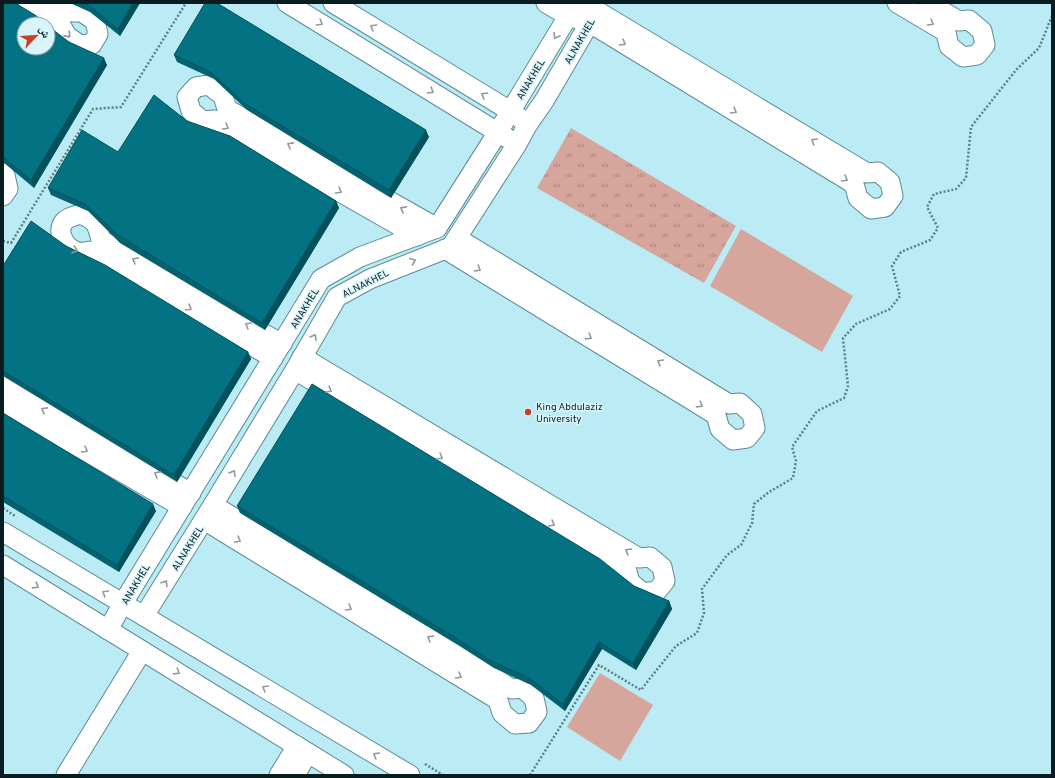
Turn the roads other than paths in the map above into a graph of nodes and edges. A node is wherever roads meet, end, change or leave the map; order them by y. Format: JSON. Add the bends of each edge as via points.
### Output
{"nodes":[{"id":1,"x":28,"y":3,"type":"edge"},
{"id":2,"x":54,"y":3,"type":"edge"},
{"id":3,"x":287,"y":3,"type":"edge"},
{"id":4,"x":333,"y":3,"type":"edge"},
{"id":5,"x":546,"y":3,"type":"edge"},
{"id":6,"x":897,"y":3,"type":"edge"},
{"id":7,"x":928,"y":3,"type":"edge"},
{"id":8,"x":573,"y":7,"type":"edge"},
{"id":9,"x":596,"y":12,"type":"edge"},
{"id":10,"x":510,"y":111,"type":"junction"},
{"id":11,"x":528,"y":124,"type":"junction"},
{"id":12,"x":498,"y":132,"type":"junction"},
{"id":13,"x":517,"y":144,"type":"junction"},
{"id":14,"x":3,"y":173,"type":"edge"},
{"id":15,"x":3,"y":196,"type":"edge"},
{"id":16,"x":437,"y":228,"type":"junction"},
{"id":17,"x":417,"y":236,"type":"junction"},
{"id":18,"x":451,"y":243,"type":"junction"},
{"id":19,"x":278,"y":351,"type":"junction"},
{"id":20,"x":299,"y":364,"type":"junction"},
{"id":21,"x":3,"y":386,"type":"edge"},
{"id":22,"x":3,"y":403,"type":"edge"},
{"id":23,"x":186,"y":500,"type":"junction"},
{"id":24,"x":209,"y":512,"type":"junction"},
{"id":25,"x":3,"y":532,"type":"edge"},
{"id":26,"x":5,"y":572,"type":"edge"},
{"id":27,"x":123,"y":604,"type":"junction"},
{"id":28,"x":144,"y":616,"type":"junction"},
{"id":29,"x":108,"y":630,"type":"junction"},
{"id":30,"x":147,"y":654,"type":"junction"},
{"id":31,"x":302,"y":749,"type":"junction"},
{"id":32,"x":66,"y":775,"type":"edge"},
{"id":33,"x":81,"y":775,"type":"edge"},
{"id":34,"x":279,"y":775,"type":"edge"},
{"id":35,"x":295,"y":775,"type":"edge"},
{"id":36,"x":344,"y":775,"type":"edge"},
{"id":37,"x":410,"y":775,"type":"edge"}],
"edges":[{"from":1,"to":2,"type":"street","one_way":true,"via":[[59,22],[67,36],[80,45],[92,44],[98,34],[95,21],[82,12],[68,12]]},
{"from":3,"to":12,"type":"street","one_way":true},
{"from":10,"to":4,"type":"street","one_way":true},
{"from":5,"to":8,"type":"street"},
{"from":6,"to":7,"type":"street","one_way":true,"via":[[946,32],[949,46],[963,57],[976,55],[985,45],[982,31],[969,20],[959,21]]},
{"from":8,"to":9,"type":"street"},
{"from":8,"to":10,"type":"street","name":"ANAKHEL","one_way":true},
{"from":9,"to":9,"type":"street","one_way":true,"via":[[854,184],[858,198],[871,209],[885,207],[893,196],[890,182],[878,172],[867,173]]},
{"from":9,"to":11,"type":"street","name":"ALNAKHEL"},
{"from":10,"to":11,"type":"street"},
{"from":10,"to":12,"type":"street","name":"ANAKHEL"},
{"from":11,"to":13,"type":"street","name":"ALNAKHEL"},
{"from":12,"to":13,"type":"street"},
{"from":12,"to":16,"type":"street","name":"ANAKHEL"},
{"from":13,"to":18,"type":"street","name":"ALNAKHEL"},
{"from":14,"to":15,"type":"street","via":[[8,189]]},
{"from":16,"to":17,"type":"street","name":"ANAKHEL"},
{"from":16,"to":17,"type":"street","one_way":true,"via":[[227,109],[223,96],[209,85],[196,87],[187,97],[191,111],[203,121],[214,120]]},
{"from":17,"to":19,"type":"street","name":"ANAKHEL","via":[[360,257],[321,279]]},
{"from":18,"to":18,"type":"street","one_way":true,"via":[[716,415],[720,429],[733,440],[747,438],[755,428],[752,414],[740,403],[729,404]]},
{"from":20,"to":18,"type":"street","name":"ALNAKHEL","one_way":true,"via":[[337,297],[370,278]]},
{"from":19,"to":19,"type":"street","one_way":true,"via":[[101,240],[97,227],[90,218],[80,214],[63,222],[60,231],[70,248],[78,252],[92,251]]},
{"from":19,"to":23,"type":"street","name":"ANAKHEL"},
{"from":20,"to":20,"type":"street","one_way":true,"via":[[626,568],[630,582],[643,593],[657,591],[665,581],[662,567],[650,556],[639,558]]},
{"from":24,"to":20,"type":"street","name":"ALNAKHEL","one_way":true},
{"from":23,"to":21,"type":"street","one_way":true},
{"from":22,"to":23,"type":"street","one_way":true},
{"from":23,"to":27,"type":"street","name":"ANAKHEL"},
{"from":24,"to":24,"type":"street","one_way":true,"via":[[498,700],[502,713],[515,724],[529,723],[538,712],[534,698],[522,688],[512,689]]},
{"from":28,"to":24,"type":"street","name":"ALNAKHEL","one_way":true},
{"from":27,"to":25,"type":"street","one_way":true},
{"from":26,"to":29,"type":"street","one_way":true},
{"from":27,"to":28,"type":"street"},
{"from":27,"to":29,"type":"street","name":"ANAKHEL"},
{"from":37,"to":28,"type":"street","one_way":true},
{"from":29,"to":30,"type":"street"},
{"from":30,"to":31,"type":"street","one_way":true},
{"from":30,"to":32,"type":"street"},
{"from":30,"to":33,"type":"street"},
{"from":31,"to":34,"type":"street"},
{"from":31,"to":35,"type":"street"},
{"from":31,"to":36,"type":"street"}]}
